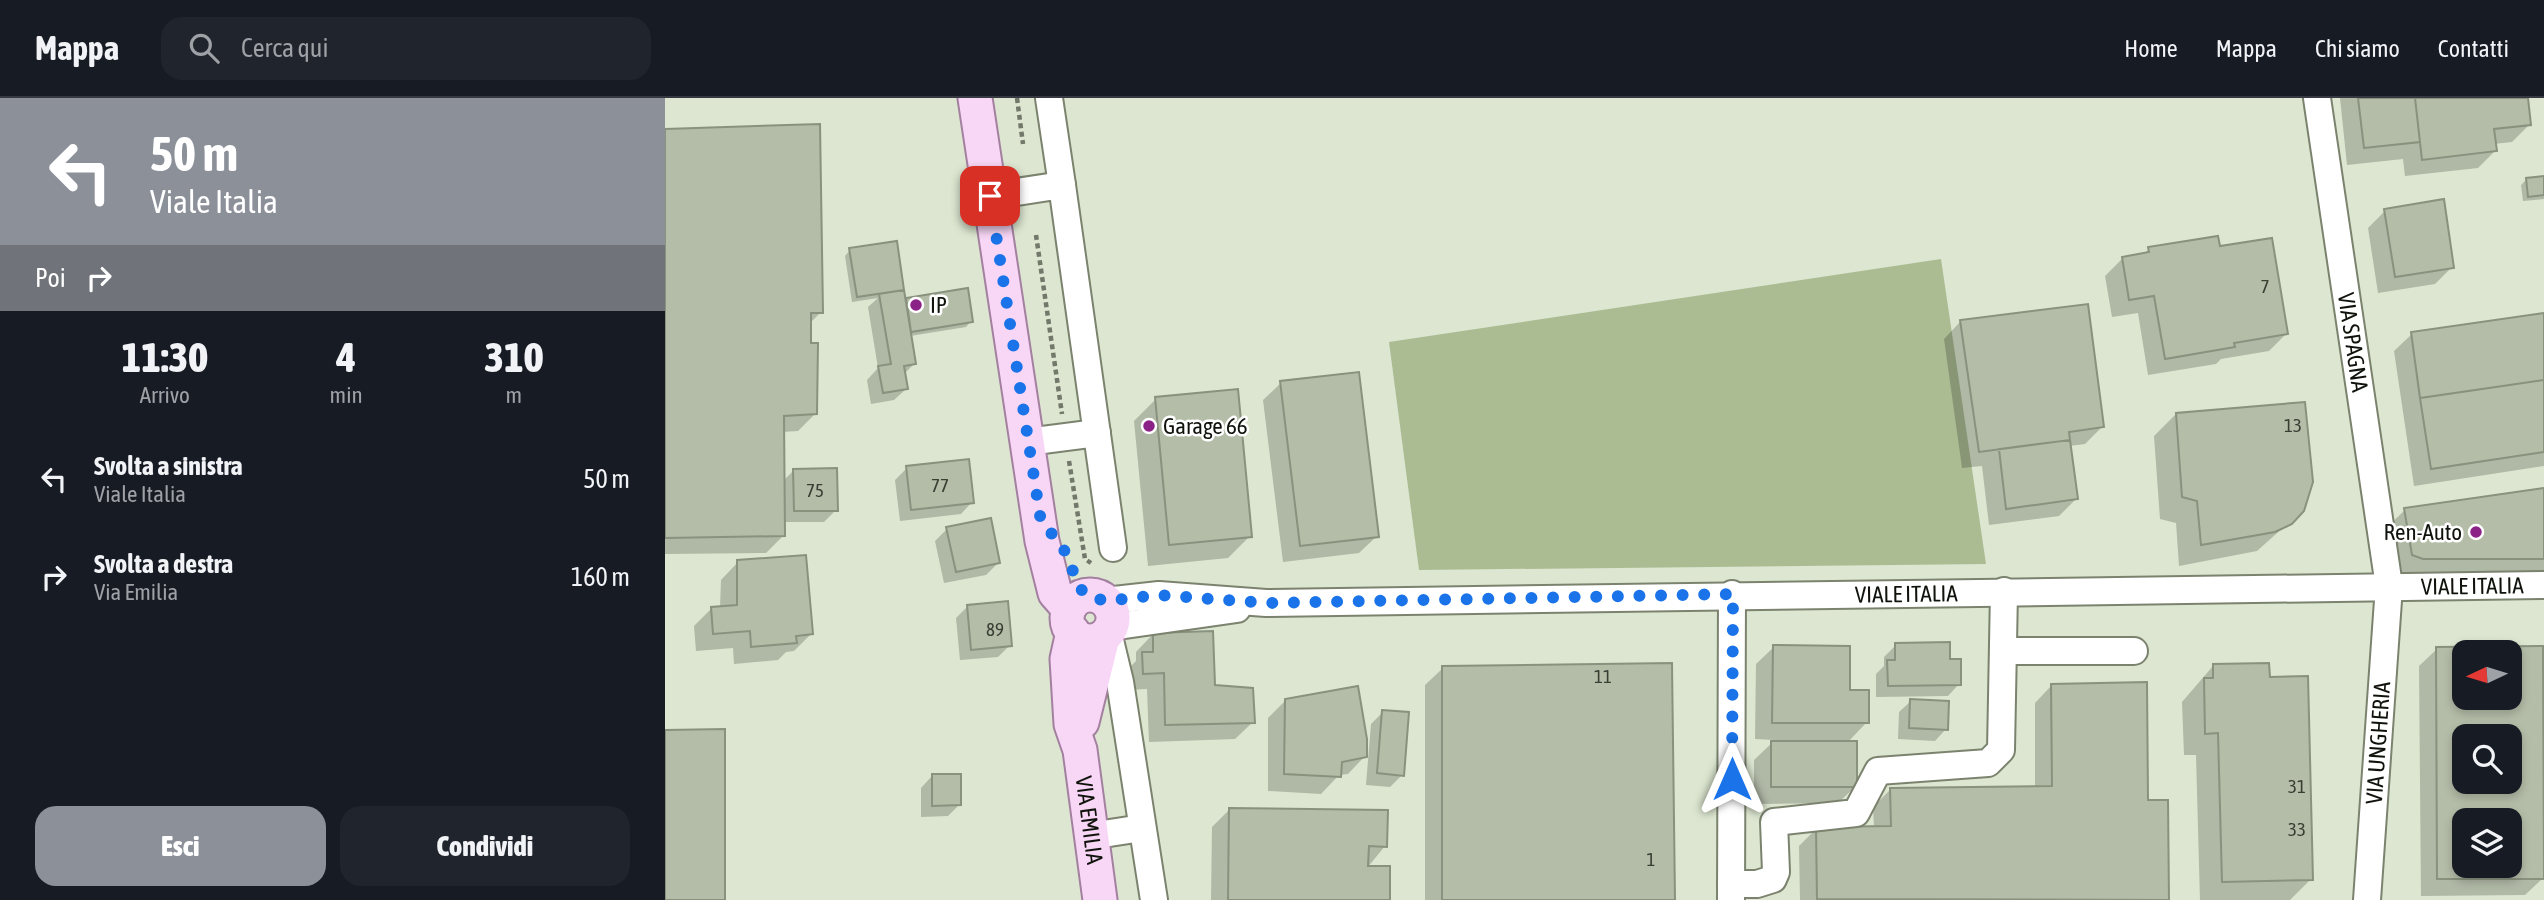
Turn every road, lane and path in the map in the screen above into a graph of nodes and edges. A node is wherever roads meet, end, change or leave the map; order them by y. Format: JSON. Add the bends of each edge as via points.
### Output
{"nodes":[{"id":1,"x":975,"y":98,"type":"edge"},
{"id":2,"x":1017,"y":98,"type":"edge"},
{"id":3,"x":1049,"y":98,"type":"edge"},
{"id":4,"x":2316,"y":98,"type":"edge"},
{"id":5,"x":1023,"y":144,"type":"dead end"},
{"id":6,"x":1062,"y":185,"type":"junction"},
{"id":7,"x":990,"y":196,"type":"junction"},
{"id":8,"x":1036,"y":235,"type":"dead end"},
{"id":9,"x":1062,"y":419,"type":"dead end"},
{"id":10,"x":1097,"y":433,"type":"junction"},
{"id":11,"x":1027,"y":442,"type":"junction"},
{"id":12,"x":1113,"y":548,"type":"dead end"},
{"id":13,"x":2544,"y":585,"type":"edge"},
{"id":14,"x":2389,"y":586,"type":"junction"},
{"id":15,"x":2004,"y":591,"type":"junction"},
{"id":16,"x":1733,"y":594,"type":"junction"},
{"id":17,"x":1093,"y":619,"type":"junction"},
{"id":18,"x":2134,"y":650,"type":"dead end"},
{"id":19,"x":2003,"y":651,"type":"junction"},
{"id":20,"x":1142,"y":828,"type":"junction"},
{"id":21,"x":1090,"y":836,"type":"junction"},
{"id":22,"x":1731,"y":892,"type":"edge"},
{"id":23,"x":1100,"y":900,"type":"edge"},
{"id":24,"x":1154,"y":900,"type":"edge"},
{"id":25,"x":2367,"y":900,"type":"edge"}],
"edges":[{"from":1,"to":7,"type":"main road"},
{"from":2,"to":5,"type":"path"},
{"from":3,"to":6,"type":"street"},
{"from":4,"to":14,"type":"street","name":"VIA SPAGNA"},
{"from":6,"to":7,"type":"street"},
{"from":6,"to":10,"type":"street"},
{"from":7,"to":11,"type":"main road"},
{"from":8,"to":9,"type":"path"},
{"from":10,"to":11,"type":"street"},
{"from":10,"to":12,"type":"street"},
{"from":11,"to":17,"type":"main road","via":[[1055,593]]},
{"from":13,"to":14,"type":"street","name":"VIALE ITALIA"},
{"from":14,"to":15,"type":"street","name":"VIALE ITALIA"},
{"from":14,"to":25,"type":"street","name":"VIA UNGHERIA"},
{"from":15,"to":16,"type":"street","name":"VIALE ITALIA"},
{"from":15,"to":19,"type":"street"},
{"from":16,"to":17,"type":"street","name":"VIALE ITALIA","via":[[1266,603],[1224,612]]},
{"from":16,"to":22,"type":"street"},
{"from":17,"to":20,"type":"street","via":[[1120,682]]},
{"from":17,"to":21,"type":"main road","name":"VIA EMILIA","via":[[1067,659],[1071,724]]},
{"from":18,"to":19,"type":"street"},
{"from":19,"to":22,"type":"street","via":[[2001,751],[1988,763],[1878,771],[1856,813],[1775,822],[1773,879]]},
{"from":20,"to":21,"type":"street"},
{"from":20,"to":24,"type":"street"},
{"from":21,"to":23,"type":"main road","name":"VIA EMILIA"}]}
